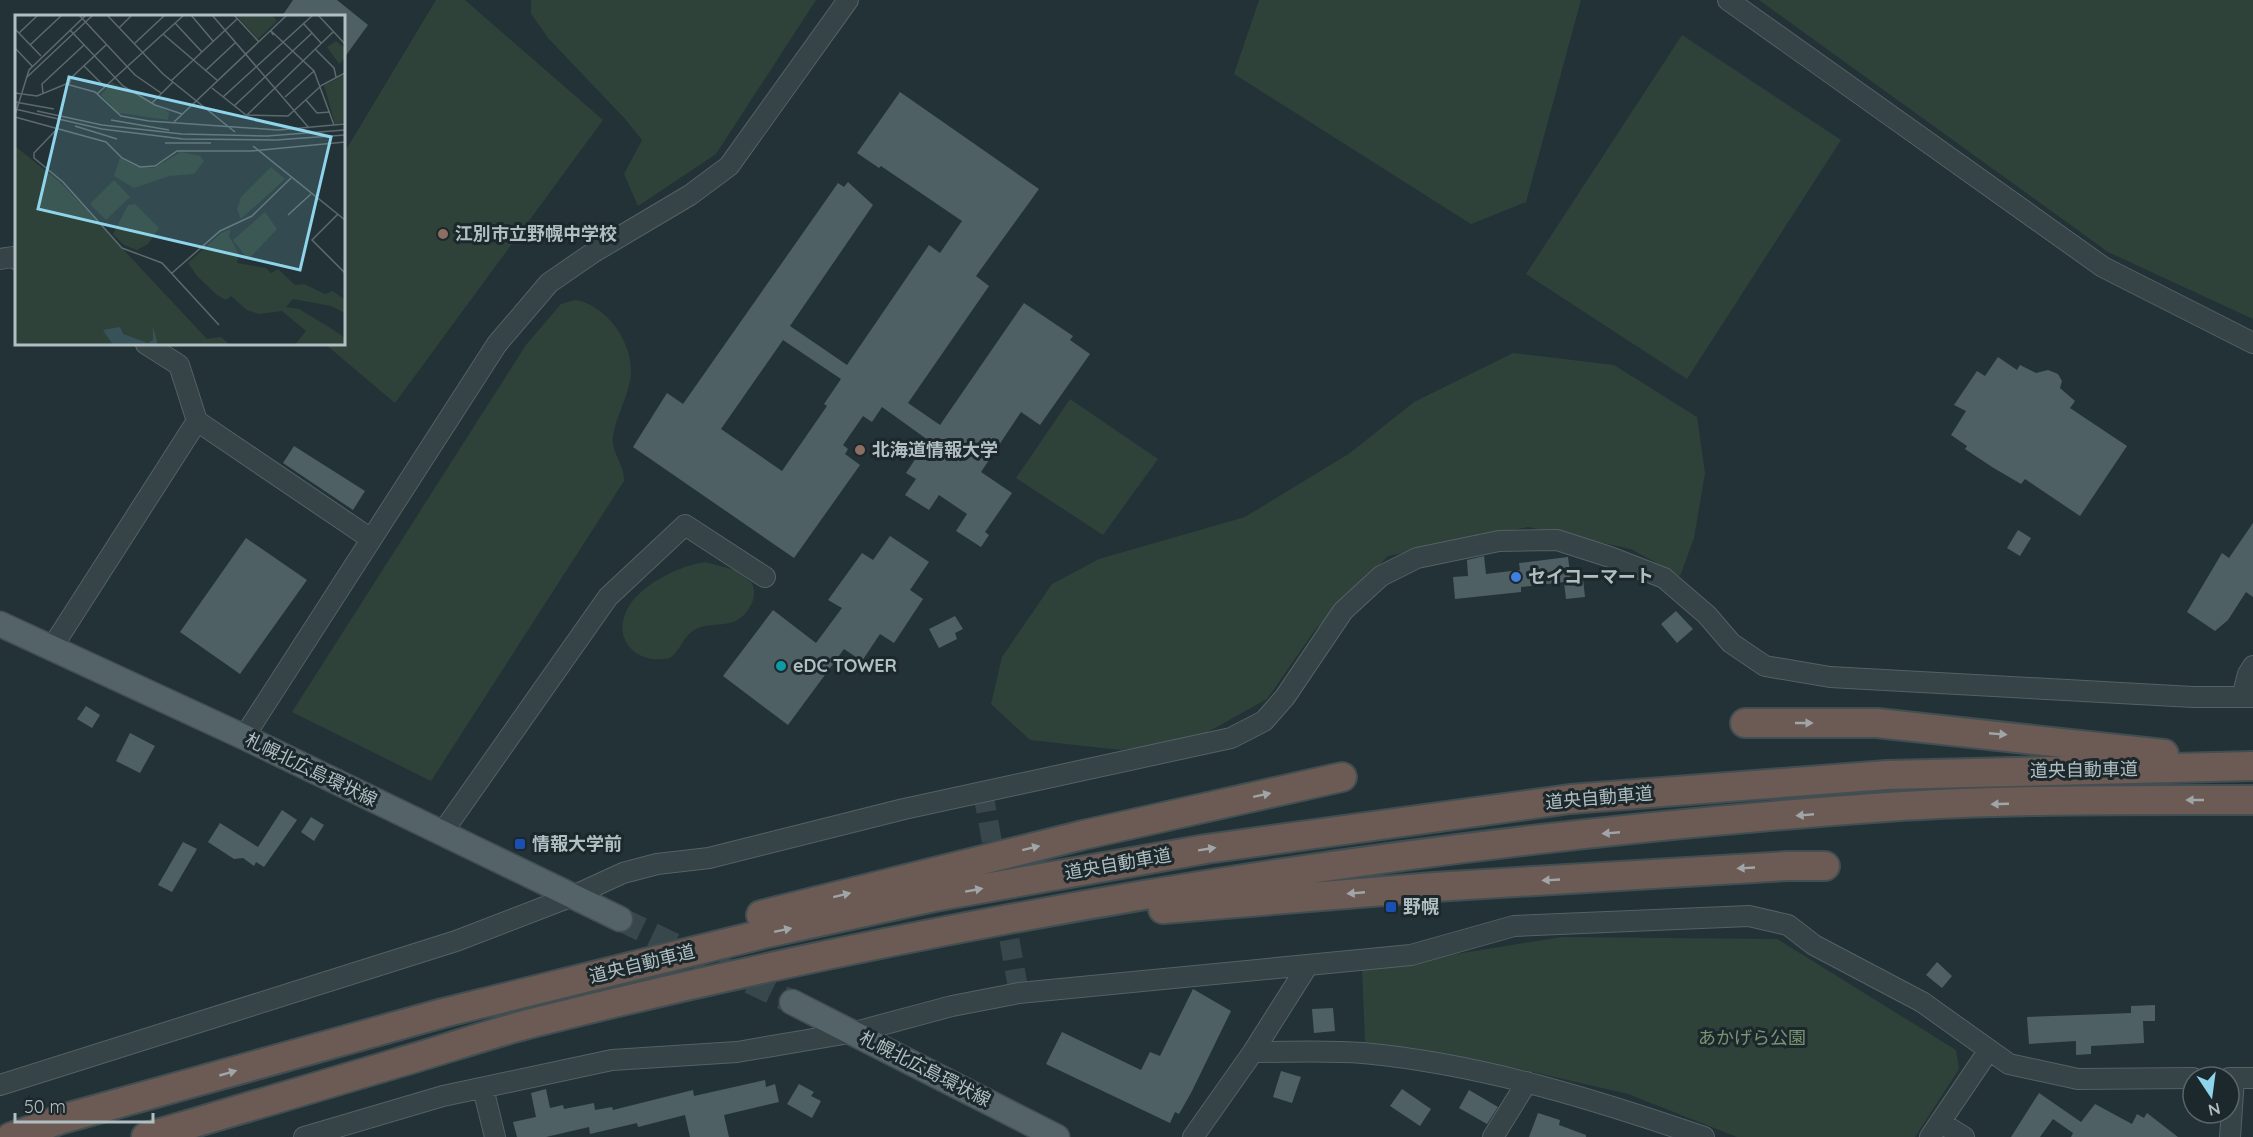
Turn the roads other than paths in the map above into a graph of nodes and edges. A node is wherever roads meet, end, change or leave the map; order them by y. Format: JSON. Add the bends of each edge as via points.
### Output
{"nodes":[{"id":1,"x":848,"y":0,"type":"edge"},
{"id":2,"x":1728,"y":0,"type":"edge"},
{"id":3,"x":15,"y":258,"type":"edge"},
{"id":4,"x":0,"y":259,"type":"edge"},
{"id":5,"x":2253,"y":343,"type":"edge"},
{"id":6,"x":148,"y":345,"type":"edge"},
{"id":7,"x":197,"y":421,"type":"junction"},
{"id":8,"x":371,"y":539,"type":"junction"},
{"id":9,"x":765,"y":577,"type":"dead end"},
{"id":10,"x":0,"y":624,"type":"edge"},
{"id":11,"x":51,"y":649,"type":"junction"},
{"id":12,"x":2253,"y":666,"type":"edge"},
{"id":13,"x":2248,"y":697,"type":"edge"},
{"id":14,"x":1745,"y":723,"type":"dead end"},
{"id":15,"x":244,"y":737,"type":"junction"},
{"id":16,"x":2253,"y":765,"type":"edge"},
{"id":17,"x":1342,"y":777,"type":"dead end"},
{"id":18,"x":2253,"y":800,"type":"edge"},
{"id":19,"x":442,"y":833,"type":"junction"},
{"id":20,"x":1825,"y":866,"type":"dead end"},
{"id":21,"x":573,"y":896,"type":"junction"},
{"id":22,"x":620,"y":919,"type":"tunnel mouth"},
{"id":23,"x":988,"y":922,"type":"junction"},
{"id":24,"x":1308,"y":965,"type":"junction"},
{"id":25,"x":792,"y":1002,"type":"tunnel mouth"},
{"id":26,"x":443,"y":1013,"type":"junction"},
{"id":27,"x":855,"y":1032,"type":"junction"},
{"id":28,"x":1989,"y":1050,"type":"junction"},
{"id":29,"x":1253,"y":1052,"type":"junction"},
{"id":30,"x":2181,"y":1078,"type":"edge"},
{"id":31,"x":1527,"y":1082,"type":"junction"},
{"id":32,"x":0,"y":1085,"type":"edge"},
{"id":33,"x":483,"y":1088,"type":"junction"},
{"id":34,"x":1935,"y":1129,"type":"edge"},
{"id":35,"x":11,"y":1137,"type":"edge"},
{"id":36,"x":146,"y":1137,"type":"edge"},
{"id":37,"x":304,"y":1137,"type":"edge"},
{"id":38,"x":495,"y":1137,"type":"edge"},
{"id":39,"x":1057,"y":1137,"type":"edge"},
{"id":40,"x":1192,"y":1137,"type":"edge"},
{"id":41,"x":1493,"y":1137,"type":"edge"},
{"id":42,"x":1704,"y":1137,"type":"edge"},
{"id":43,"x":1964,"y":1137,"type":"edge"}],
"edges":[{"from":1,"to":8,"type":"street","via":[[729,166],[690,195],[549,283],[497,344]]},
{"from":2,"to":5,"type":"street","via":[[2103,267]]},
{"from":3,"to":4,"type":"street"},
{"from":6,"to":7,"type":"street","via":[[179,365]]},
{"from":7,"to":8,"type":"street"},
{"from":7,"to":11,"type":"street"},
{"from":8,"to":15,"type":"street"},
{"from":9,"to":19,"type":"street","via":[[685,525],[608,597]]},
{"from":10,"to":11,"type":"main road","name":"札幌北広島環状線"},
{"from":11,"to":15,"type":"main road","name":"札幌北広島環状線"},
{"from":12,"to":13,"type":"street","via":[[2248,674]]},
{"from":13,"to":21,"type":"street","via":[[1830,677],[1765,666],[1731,643],[1707,615],[1664,578],[1557,540],[1499,541],[1417,558],[1381,576],[1343,611],[1285,697],[1264,721],[1231,738],[904,809],[709,858],[657,864],[623,873]]},
{"from":14,"to":16,"type":"highway","one_way":true,"via":[[1877,723]]},
{"from":15,"to":19,"type":"main road","name":"札幌北広島環状線"},
{"from":26,"to":16,"type":"highway","name":"道央自動車道","one_way":true,"via":[[767,933],[934,897],[1206,849],[1547,802],[1887,775]]},
{"from":26,"to":17,"type":"highway","one_way":true,"via":[[762,915],[1083,835]]},
{"from":18,"to":23,"type":"highway","name":"道央自動車道","one_way":true,"via":[[1890,807],[1523,840],[1223,882]]},
{"from":19,"to":21,"type":"main road","name":"札幌北広島環状線"},
{"from":20,"to":23,"type":"highway","one_way":true,"via":[[1434,887]]},
{"from":21,"to":22,"type":"main road","name":"札幌北広島環状線"},
{"from":21,"to":32,"type":"street","via":[[456,941]]},
{"from":23,"to":36,"type":"highway","name":"道央自動車道","via":[[762,968],[523,1026]]},
{"from":24,"to":27,"type":"street","via":[[1019,993]]},
{"from":24,"to":28,"type":"street","via":[[1411,955],[1514,926],[1749,916],[1788,925],[1833,956],[1922,1002]]},
{"from":24,"to":29,"type":"street"},
{"from":25,"to":27,"type":"main road","name":"札幌北広島環状線"},
{"from":35,"to":26,"type":"highway","name":"道央自動車道","one_way":true,"via":[[62,1119]]},
{"from":27,"to":33,"type":"street","via":[[737,1052],[612,1060]]},
{"from":27,"to":39,"type":"main road","name":"札幌北広島環状線"},
{"from":28,"to":30,"type":"street","via":[[2009,1064],[2078,1079]]},
{"from":28,"to":34,"type":"street"},
{"from":29,"to":31,"type":"street","via":[[1362,1053],[1495,1073]]},
{"from":29,"to":40,"type":"street"},
{"from":31,"to":41,"type":"street"},
{"from":31,"to":42,"type":"street"},
{"from":33,"to":37,"type":"street"},
{"from":33,"to":38,"type":"street"},
{"from":34,"to":43,"type":"street"}]}
